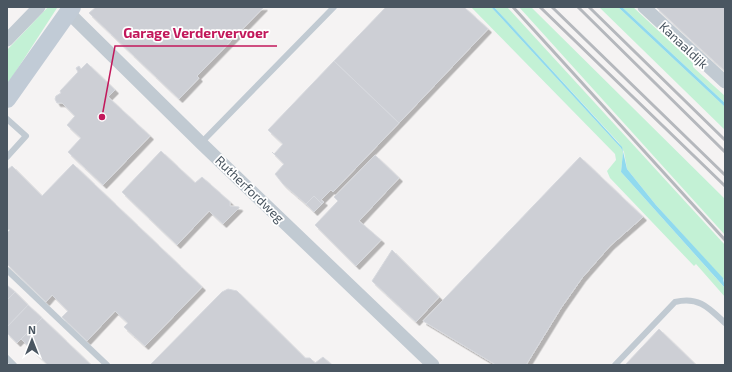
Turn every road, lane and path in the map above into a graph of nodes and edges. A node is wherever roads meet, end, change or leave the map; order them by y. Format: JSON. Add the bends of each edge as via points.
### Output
{"nodes":[{"id":1,"x":39,"y":7,"type":"edge"},
{"id":2,"x":334,"y":7,"type":"edge"},
{"id":3,"x":644,"y":7,"type":"edge"},
{"id":4,"x":70,"y":8,"type":"edge"},
{"id":5,"x":7,"y":40,"type":"edge"},
{"id":6,"x":725,"y":82,"type":"edge"},
{"id":7,"x":7,"y":99,"type":"edge"},
{"id":8,"x":7,"y":120,"type":"edge"},
{"id":9,"x":201,"y":143,"type":"junction"},
{"id":10,"x":7,"y":156,"type":"edge"},
{"id":11,"x":7,"y":270,"type":"edge"},
{"id":12,"x":725,"y":324,"type":"edge"},
{"id":13,"x":7,"y":358,"type":"edge"},
{"id":14,"x":14,"y":365,"type":"edge"},
{"id":15,"x":107,"y":365,"type":"edge"},
{"id":16,"x":433,"y":365,"type":"edge"},
{"id":17,"x":615,"y":365,"type":"edge"}],
"edges":[{"from":1,"to":5,"type":"street"},
{"from":2,"to":9,"type":"lane"},
{"from":3,"to":6,"type":"street","name":"Kanaaldijk"},
{"from":4,"to":7,"type":"street"},
{"from":4,"to":9,"type":"street","name":"Rutherfordweg","via":[[73,17]]},
{"from":8,"to":10,"type":"lane","via":[[26,136]]},
{"from":9,"to":16,"type":"street","name":"Rutherfordweg"},
{"from":11,"to":15,"type":"lane"},
{"from":12,"to":17,"type":"lane","via":[[711,309],[698,302],[686,299],[675,302]]},
{"from":13,"to":14,"type":"lane"}]}
